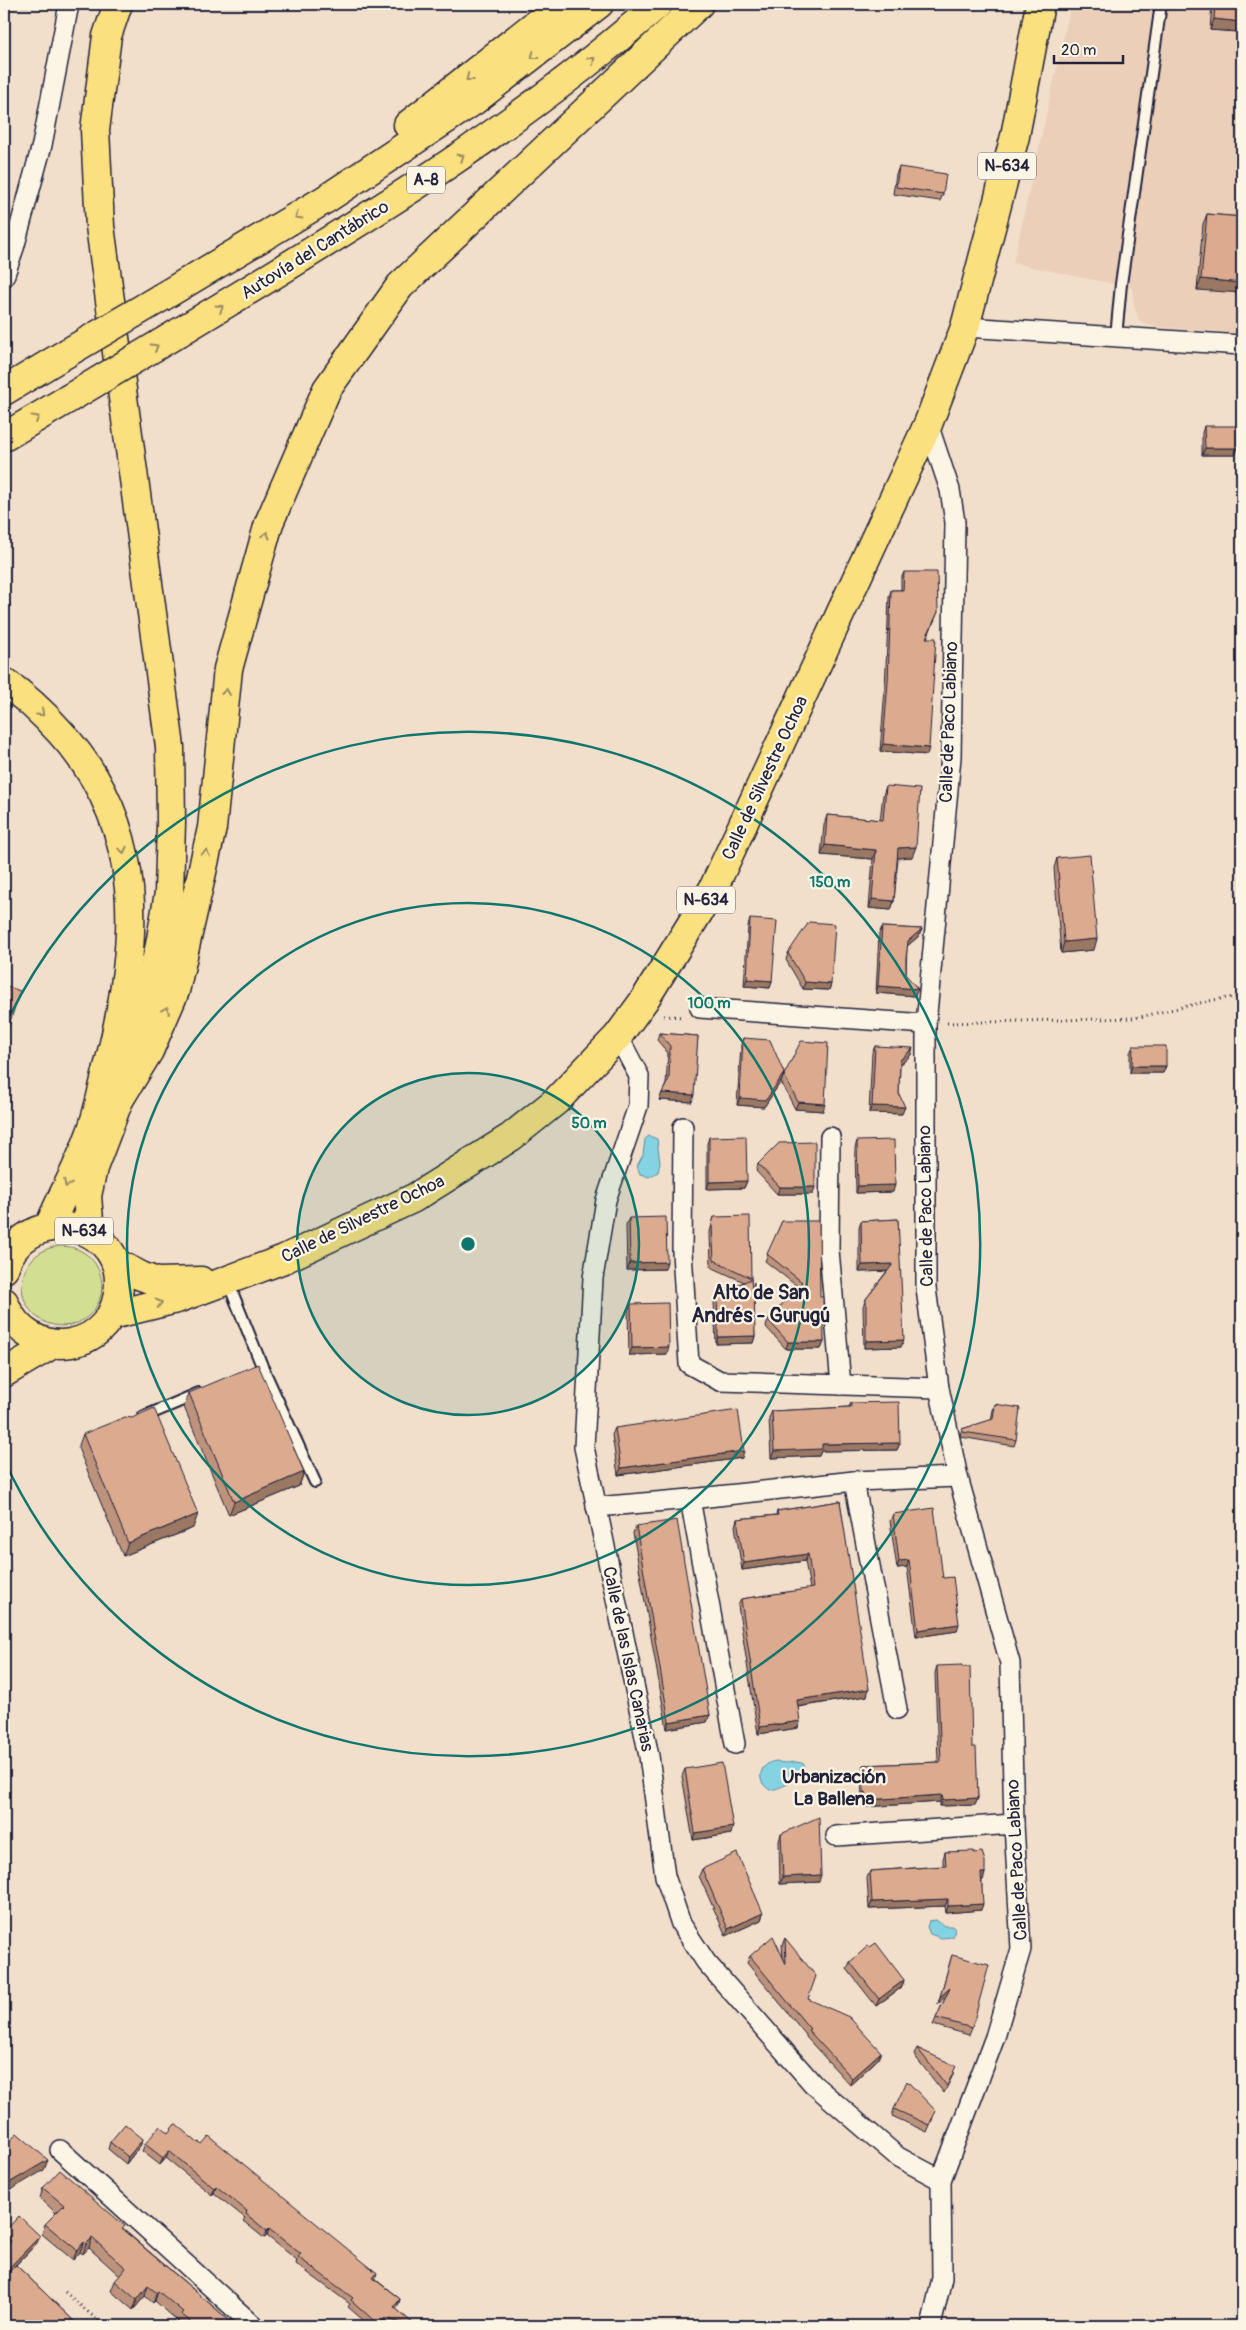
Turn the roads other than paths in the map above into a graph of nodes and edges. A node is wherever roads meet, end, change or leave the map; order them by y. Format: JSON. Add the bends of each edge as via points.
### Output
{"nodes":[{"id":1,"x":69,"y":4,"type":"edge"},
{"id":2,"x":118,"y":4,"type":"edge"},
{"id":3,"x":561,"y":4,"type":"edge"},
{"id":4,"x":599,"y":4,"type":"edge"},
{"id":5,"x":658,"y":4,"type":"edge"},
{"id":6,"x":699,"y":4,"type":"edge"},
{"id":7,"x":1040,"y":4,"type":"edge"},
{"id":8,"x":1161,"y":4,"type":"edge"},
{"id":9,"x":326,"y":200,"type":"junction"},
{"id":10,"x":4,"y":278,"type":"edge"},
{"id":11,"x":965,"y":327,"type":"junction"},
{"id":12,"x":1116,"y":337,"type":"junction"},
{"id":13,"x":1242,"y":345,"type":"edge"},
{"id":14,"x":4,"y":391,"type":"edge"},
{"id":15,"x":928,"y":424,"type":"junction"},
{"id":16,"x":4,"y":437,"type":"edge"},
{"id":17,"x":4,"y":682,"type":"edge"},
{"id":18,"x":145,"y":1004,"type":"junction"},
{"id":19,"x":700,"y":1008,"type":"road end"},
{"id":20,"x":926,"y":1024,"type":"junction"},
{"id":21,"x":618,"y":1036,"type":"junction"},
{"id":22,"x":119,"y":1100,"type":"junction"},
{"id":23,"x":683,"y":1127,"type":"dead end"},
{"id":24,"x":830,"y":1137,"type":"dead end"},
{"id":25,"x":89,"y":1139,"type":"junction"},
{"id":26,"x":49,"y":1226,"type":"junction"},
{"id":27,"x":90,"y":1233,"type":"junction"},
{"id":28,"x":116,"y":1263,"type":"junction"},
{"id":29,"x":4,"y":1269,"type":"edge"},
{"id":30,"x":228,"y":1281,"type":"junction"},
{"id":31,"x":4,"y":1302,"type":"edge"},
{"id":32,"x":112,"y":1315,"type":"junction"},
{"id":33,"x":53,"y":1344,"type":"junction"},
{"id":34,"x":4,"y":1372,"type":"edge"},
{"id":35,"x":841,"y":1385,"type":"junction"},
{"id":36,"x":210,"y":1388,"type":"edge"},
{"id":37,"x":939,"y":1388,"type":"junction"},
{"id":38,"x":132,"y":1422,"type":"edge"},
{"id":39,"x":958,"y":1477,"type":"junction"},
{"id":40,"x":854,"y":1481,"type":"junction"},
{"id":41,"x":315,"y":1482,"type":"dead end"},
{"id":42,"x":690,"y":1499,"type":"junction"},
{"id":43,"x":596,"y":1507,"type":"junction"},
{"id":44,"x":897,"y":1708,"type":"dead end"},
{"id":45,"x":735,"y":1744,"type":"dead end"},
{"id":46,"x":1014,"y":1824,"type":"junction"},
{"id":47,"x":836,"y":1836,"type":"dead end"},
{"id":48,"x":60,"y":2150,"type":"dead end"},
{"id":49,"x":941,"y":2180,"type":"junction"},
{"id":50,"x":254,"y":2326,"type":"edge"},
{"id":51,"x":931,"y":2326,"type":"edge"}],
"edges":[{"from":1,"to":10,"type":"street","via":[[42,145]]},
{"from":2,"to":18,"type":"highway","via":[[107,36],[95,130],[100,226],[170,747],[172,822],[169,893]]},
{"from":3,"to":9,"type":"highway","one_way":true,"via":[[399,132]]},
{"from":4,"to":9,"type":"highway","name":"Autovía del Cantábrico","number":"A-8","one_way":true,"via":[[475,100]]},
{"from":16,"to":5,"type":"highway","name":"Autovía del Cantábrico","number":"A-8","one_way":true,"bridge":true,"via":[[178,334],[464,155],[552,91]]},
{"from":22,"to":6,"type":"highway","one_way":true,"via":[[148,1051],[175,991],[212,828],[228,669],[269,522],[327,389],[400,286]]},
{"from":7,"to":11,"type":"highway","number":"N-634","via":[[1015,136]]},
{"from":8,"to":12,"type":"lane"},
{"from":9,"to":14,"type":"highway","name":"Autovía del Cantábrico","number":"A-8","one_way":true,"bridge":true},
{"from":11,"to":12,"type":"street"},
{"from":11,"to":15,"type":"highway","name":"Calle de Silvestre Ochoa","number":"N-634"},
{"from":12,"to":13,"type":"street"},
{"from":15,"to":20,"type":"street","name":"Calle de Paco Labiano","via":[[950,490],[955,522],[951,757]]},
{"from":15,"to":21,"type":"highway","name":"Calle de Silvestre Ochoa","number":"N-634","via":[[713,889]]},
{"from":17,"to":25,"type":"highway","one_way":true,"via":[[46,717],[84,760],[108,803],[128,868],[131,926],[120,1019]]},
{"from":18,"to":22,"type":"highway"},
{"from":18,"to":25,"type":"highway"},
{"from":19,"to":20,"type":"street"},
{"from":20,"to":37,"type":"street","name":"Calle de Paco Labiano","via":[[926,1288]]},
{"from":21,"to":30,"type":"highway","name":"Calle de Silvestre Ochoa","number":"N-634","via":[[556,1101],[470,1164],[414,1198],[355,1227]]},
{"from":21,"to":43,"type":"street","name":"Calle de las Islas Canarias","via":[[639,1076],[638,1106],[606,1200],[593,1278],[584,1447]]},
{"from":22,"to":27,"type":"highway","via":[[93,1168],[87,1196]]},
{"from":23,"to":35,"type":"street","via":[[682,1252],[689,1364],[720,1381]]},
{"from":24,"to":35,"type":"street","via":[[829,1250]]},
{"from":25,"to":26,"type":"highway","one_way":true},
{"from":26,"to":27,"type":"highway","number":"N-634"},
{"from":26,"to":29,"type":"highway","number":"N-634","via":[[17,1244]]},
{"from":27,"to":28,"type":"highway","number":"N-634","via":[[105,1246]]},
{"from":28,"to":30,"type":"highway","number":"N-634","via":[[157,1282]]},
{"from":28,"to":32,"type":"highway","number":"N-634","via":[[120,1281]]},
{"from":32,"to":30,"type":"highway","number":"N-634","one_way":true},
{"from":30,"to":41,"type":"lane","via":[[257,1368]]},
{"from":31,"to":33,"type":"highway","number":"N-634","via":[[8,1314],[20,1329],[35,1339]]},
{"from":32,"to":33,"type":"highway","number":"N-634","via":[[101,1329],[86,1339],[70,1344]]},
{"from":33,"to":34,"type":"highway","number":"N-634"},
{"from":35,"to":37,"type":"street"},
{"from":36,"to":38,"type":"lane"},
{"from":37,"to":39,"type":"street","name":"Calle de Paco Labiano"},
{"from":39,"to":40,"type":"street"},
{"from":39,"to":46,"type":"street","name":"Calle de Paco Labiano","via":[[1010,1663]]},
{"from":40,"to":42,"type":"street"},
{"from":40,"to":44,"type":"street"},
{"from":42,"to":43,"type":"street"},
{"from":42,"to":45,"type":"street"},
{"from":43,"to":49,"type":"street","name":"Calle de las Islas Canarias","via":[[649,1756],[665,1876],[681,1924],[706,1962],[813,2084],[898,2157]]},
{"from":46,"to":47,"type":"street"},
{"from":46,"to":49,"type":"street","name":"Calle de Paco Labiano","via":[[1021,1949],[995,2037]]},
{"from":48,"to":50,"type":"street"},
{"from":49,"to":51,"type":"street","name":"Calle de Paco Labiano","via":[[942,2278]]}]}
